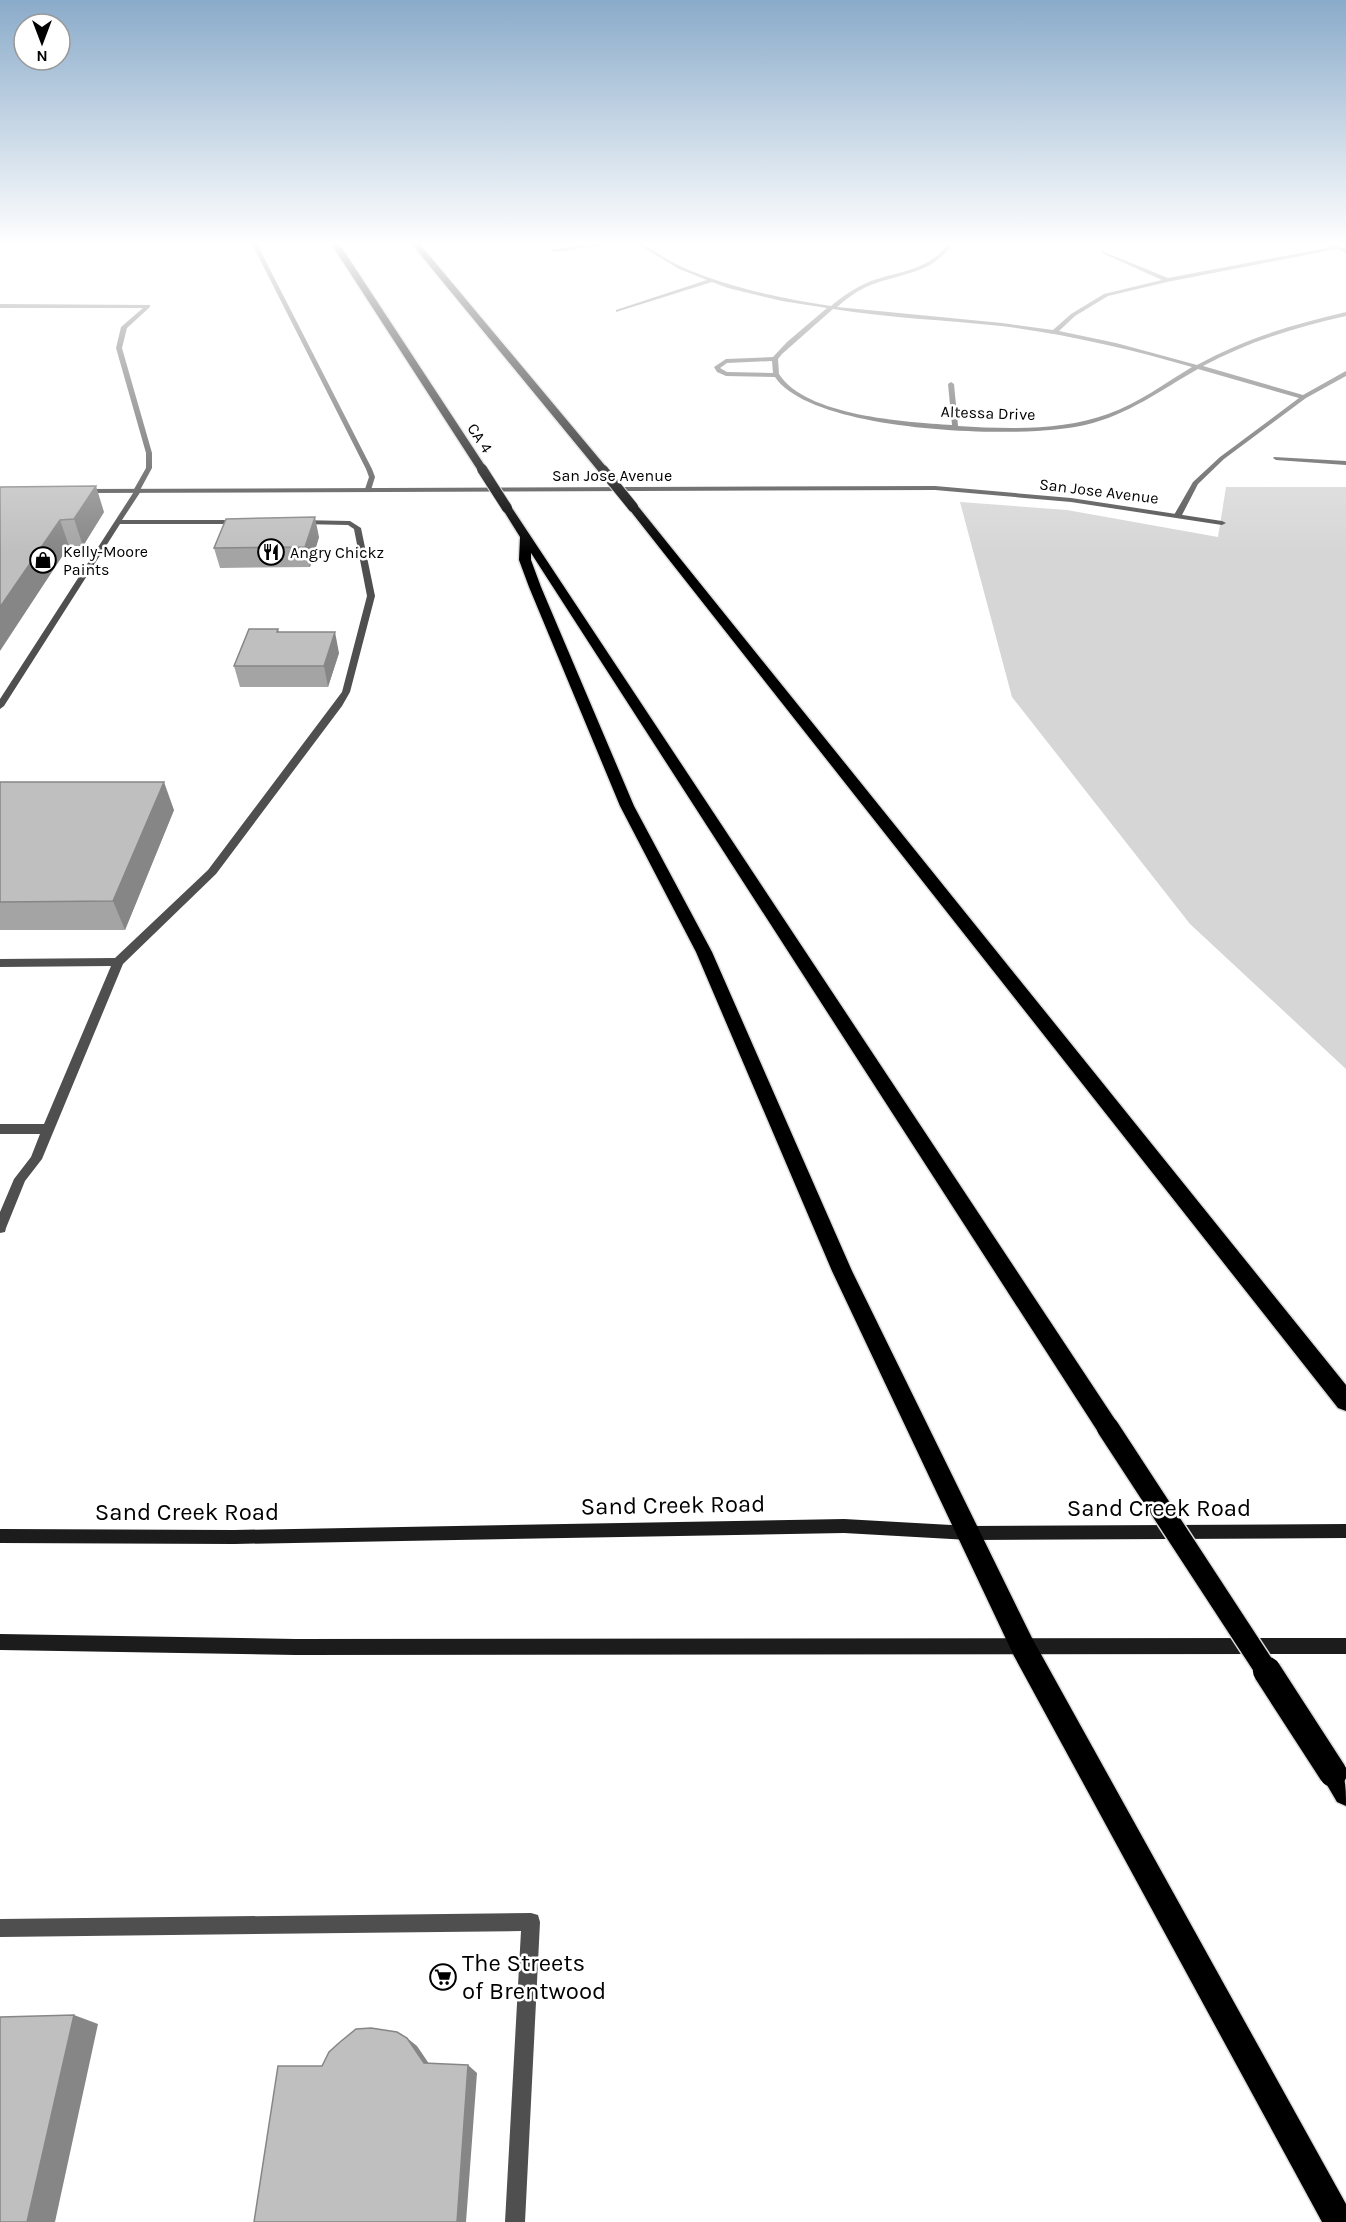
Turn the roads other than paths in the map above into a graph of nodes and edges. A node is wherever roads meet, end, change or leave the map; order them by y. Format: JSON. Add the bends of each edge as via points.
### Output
{"nodes":[{"id":1,"x":120,"y":346,"type":"edge"},
{"id":2,"x":306,"y":346,"type":"edge"},
{"id":3,"x":402,"y":346,"type":"edge"},
{"id":4,"x":500,"y":346,"type":"edge"},
{"id":5,"x":784,"y":346,"type":"edge"},
{"id":6,"x":1111,"y":346,"type":"edge"},
{"id":7,"x":1241,"y":346,"type":"edge"},
{"id":8,"x":775,"y":359,"type":"junction"},
{"id":9,"x":1197,"y":367,"type":"junction"},
{"id":10,"x":1346,"y":373,"type":"edge"},
{"id":11,"x":777,"y":375,"type":"junction"},
{"id":12,"x":951,"y":384,"type":"dead end"},
{"id":13,"x":1304,"y":397,"type":"junction"},
{"id":14,"x":955,"y":427,"type":"junction"},
{"id":15,"x":1276,"y":459,"type":"dead end"},
{"id":16,"x":1346,"y":463,"type":"edge"},
{"id":17,"x":369,"y":489,"type":"junction"},
{"id":18,"x":69,"y":491,"type":"edge"},
{"id":19,"x":137,"y":491,"type":"junction"},
{"id":20,"x":1178,"y":515,"type":"junction"},
{"id":21,"x":117,"y":522,"type":"junction"},
{"id":22,"x":255,"y":522,"type":"edge"},
{"id":23,"x":290,"y":522,"type":"edge"},
{"id":24,"x":1222,"y":523,"type":"dead end"},
{"id":25,"x":525,"y":538,"type":"junction"},
{"id":26,"x":0,"y":706,"type":"edge"},
{"id":27,"x":118,"y":962,"type":"junction"},
{"id":28,"x":0,"y":963,"type":"edge"},
{"id":29,"x":0,"y":1129,"type":"edge"},
{"id":30,"x":48,"y":1129,"type":"junction"},
{"id":31,"x":0,"y":1228,"type":"edge"},
{"id":32,"x":1346,"y":1401,"type":"edge"},
{"id":33,"x":1346,"y":1531,"type":"edge"},
{"id":34,"x":969,"y":1533,"type":"junction"},
{"id":35,"x":0,"y":1536,"type":"edge"},
{"id":36,"x":0,"y":1642,"type":"edge"},
{"id":37,"x":1346,"y":1646,"type":"edge"},
{"id":38,"x":1023,"y":1647,"type":"junction"},
{"id":39,"x":1340,"y":1783,"type":"edge"},
{"id":40,"x":0,"y":1928,"type":"edge"},
{"id":41,"x":515,"y":2222,"type":"edge"},
{"id":42,"x":1339,"y":2222,"type":"edge"}],
"edges":[{"from":1,"to":19,"type":"street","via":[[149,453],[149,468]]},
{"from":2,"to":17,"type":"street","via":[[369,469]]},
{"from":3,"to":25,"type":"highway","name":"CA 4","number":"CA 4","bridge":true},
{"from":4,"to":32,"type":"highway","bridge":true},
{"from":5,"to":8,"type":"street"},
{"from":6,"to":9,"type":"street"},
{"from":7,"to":9,"type":"street","name":"Altessa Drive"},
{"from":8,"to":11,"type":"street"},
{"from":8,"to":11,"type":"street","via":[[726,361],[717,367],[726,374]]},
{"from":9,"to":13,"type":"street"},
{"from":9,"to":14,"type":"street","name":"Altessa Drive","via":[[1130,407],[1086,424],[1018,429]]},
{"from":10,"to":13,"type":"street"},
{"from":11,"to":14,"type":"street","name":"Altessa Drive","via":[[789,390],[843,413]]},
{"from":12,"to":14,"type":"street"},
{"from":13,"to":20,"type":"street","via":[[1205,473]]},
{"from":15,"to":16,"type":"street"},
{"from":17,"to":19,"type":"street","name":"San Jose Avenue"},
{"from":17,"to":20,"type":"street","name":"San Jose Avenue","via":[[935,488],[1071,500]]},
{"from":18,"to":19,"type":"street","name":"San Jose Avenue"},
{"from":19,"to":21,"type":"street"},
{"from":20,"to":24,"type":"street","name":"San Jose Avenue"},
{"from":21,"to":22,"type":"street"},
{"from":21,"to":26,"type":"street"},
{"from":23,"to":27,"type":"street","via":[[350,522],[357,528],[371,596],[345,692],[212,872]]},
{"from":25,"to":34,"type":"highway","via":[[525,560],[535,587],[627,806],[704,952],[842,1271]]},
{"from":25,"to":39,"type":"highway","number":"CA 4","bridge":true},
{"from":27,"to":28,"type":"street"},
{"from":27,"to":30,"type":"street"},
{"from":29,"to":30,"type":"street"},
{"from":30,"to":31,"type":"street","via":[[36,1159],[20,1179]]},
{"from":33,"to":34,"type":"main road","name":"Sand Creek Road"},
{"from":34,"to":35,"type":"main road","name":"Sand Creek Road","via":[[844,1526],[246,1537]]},
{"from":34,"to":38,"type":"highway"},
{"from":36,"to":38,"type":"main road","via":[[296,1647]]},
{"from":37,"to":38,"type":"main road"},
{"from":38,"to":42,"type":"highway"},
{"from":40,"to":41,"type":"street","via":[[531,1922]]}]}
